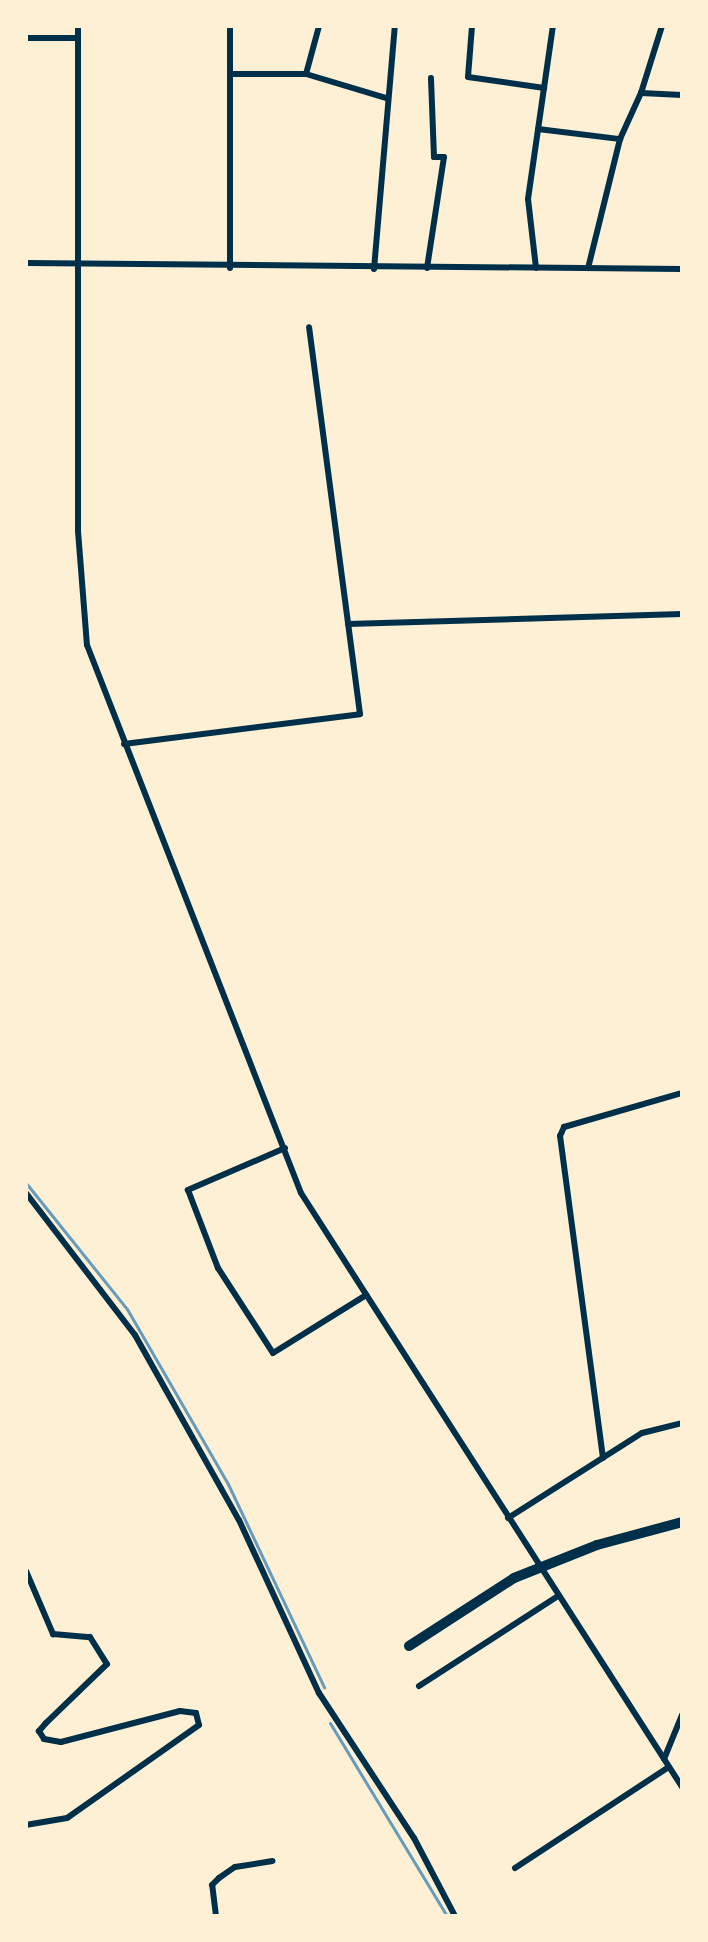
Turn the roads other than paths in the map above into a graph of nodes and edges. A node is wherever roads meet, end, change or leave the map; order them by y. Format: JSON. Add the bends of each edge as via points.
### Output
{"nodes":[{"id":1,"x":78,"y":26,"type":"edge"},
{"id":2,"x":230,"y":26,"type":"edge"},
{"id":3,"x":319,"y":26,"type":"edge"},
{"id":4,"x":395,"y":26,"type":"edge"},
{"id":5,"x":472,"y":26,"type":"edge"},
{"id":6,"x":553,"y":26,"type":"edge"},
{"id":7,"x":662,"y":26,"type":"edge"},
{"id":8,"x":26,"y":38,"type":"edge"},
{"id":9,"x":77,"y":38,"type":"junction"},
{"id":10,"x":230,"y":74,"type":"junction"},
{"id":11,"x":306,"y":74,"type":"junction"},
{"id":12,"x":431,"y":78,"type":"dead end"},
{"id":13,"x":544,"y":88,"type":"junction"},
{"id":14,"x":641,"y":93,"type":"junction"},
{"id":15,"x":682,"y":95,"type":"edge"},
{"id":16,"x":386,"y":98,"type":"junction"},
{"id":17,"x":538,"y":129,"type":"junction"},
{"id":18,"x":620,"y":139,"type":"junction"},
{"id":19,"x":26,"y":263,"type":"edge"},
{"id":20,"x":79,"y":265,"type":"junction"},
{"id":21,"x":230,"y":268,"type":"junction"},
{"id":22,"x":427,"y":268,"type":"junction"},
{"id":23,"x":536,"y":268,"type":"junction"},
{"id":24,"x":588,"y":268,"type":"junction"},
{"id":25,"x":374,"y":269,"type":"junction"},
{"id":26,"x":682,"y":269,"type":"edge"},
{"id":27,"x":309,"y":327,"type":"dead end"},
{"id":28,"x":682,"y":614,"type":"edge"},
{"id":29,"x":348,"y":624,"type":"junction"},
{"id":30,"x":124,"y":744,"type":"junction"},
{"id":31,"x":682,"y":1093,"type":"edge"},
{"id":32,"x":285,"y":1148,"type":"junction"},
{"id":33,"x":26,"y":1193,"type":"edge"},
{"id":34,"x":366,"y":1295,"type":"junction"},
{"id":35,"x":682,"y":1423,"type":"edge"},
{"id":36,"x":603,"y":1458,"type":"junction"},
{"id":37,"x":508,"y":1518,"type":"junction"},
{"id":38,"x":682,"y":1522,"type":"edge"},
{"id":39,"x":26,"y":1571,"type":"edge"},
{"id":40,"x":556,"y":1594,"type":"junction"},
{"id":41,"x":409,"y":1646,"type":"dead end"},
{"id":42,"x":419,"y":1686,"type":"dead end"},
{"id":43,"x":682,"y":1715,"type":"edge"},
{"id":44,"x":664,"y":1759,"type":"junction"},
{"id":45,"x":669,"y":1767,"type":"junction"},
{"id":46,"x":682,"y":1787,"type":"edge"},
{"id":47,"x":26,"y":1825,"type":"edge"},
{"id":48,"x":273,"y":1861,"type":"dead end"},
{"id":49,"x":515,"y":1868,"type":"dead end"},
{"id":50,"x":216,"y":1916,"type":"edge"},
{"id":51,"x":455,"y":1916,"type":"edge"}],
"edges":[{"from":1,"to":9,"type":"street"},
{"from":2,"to":10,"type":"street"},
{"from":3,"to":11,"type":"street"},
{"from":4,"to":16,"type":"street"},
{"from":5,"to":13,"type":"street","via":[[468,77]]},
{"from":6,"to":13,"type":"street"},
{"from":7,"to":14,"type":"street"},
{"from":8,"to":9,"type":"street"},
{"from":9,"to":20,"type":"street"},
{"from":10,"to":11,"type":"street"},
{"from":10,"to":21,"type":"street"},
{"from":11,"to":16,"type":"street"},
{"from":12,"to":22,"type":"street","via":[[434,157],[444,157]]},
{"from":13,"to":17,"type":"street"},
{"from":14,"to":15,"type":"street"},
{"from":14,"to":18,"type":"street"},
{"from":16,"to":25,"type":"street"},
{"from":17,"to":18,"type":"street"},
{"from":17,"to":23,"type":"street","via":[[528,199]]},
{"from":18,"to":24,"type":"street"},
{"from":19,"to":20,"type":"street"},
{"from":20,"to":21,"type":"street"},
{"from":20,"to":30,"type":"street","via":[[80,605]]},
{"from":21,"to":25,"type":"street"},
{"from":22,"to":23,"type":"street"},
{"from":22,"to":25,"type":"street"},
{"from":23,"to":24,"type":"street"},
{"from":24,"to":26,"type":"street"},
{"from":27,"to":29,"type":"street"},
{"from":28,"to":29,"type":"street"},
{"from":29,"to":30,"type":"street","via":[[360,714]]},
{"from":30,"to":32,"type":"street"},
{"from":31,"to":36,"type":"street","via":[[564,1127],[560,1136]]},
{"from":32,"to":34,"type":"street","via":[[301,1193]]},
{"from":32,"to":34,"type":"street","via":[[188,1190],[218,1268],[273,1353]]},
{"from":33,"to":51,"type":"street","via":[[135,1335],[239,1520],[319,1693],[414,1838]]},
{"from":34,"to":37,"type":"street"},
{"from":35,"to":36,"type":"street","via":[[642,1433]]},
{"from":36,"to":37,"type":"street"},
{"from":37,"to":40,"type":"street"},
{"from":38,"to":41,"type":"main road","via":[[597,1545],[514,1578]]},
{"from":39,"to":47,"type":"street","via":[[53,1634],[90,1637],[107,1664],[46,1723],[44,1739],[61,1742],[180,1711],[196,1713],[199,1725],[67,1818]]},
{"from":40,"to":42,"type":"street"},
{"from":40,"to":44,"type":"street"},
{"from":43,"to":44,"type":"street"},
{"from":44,"to":45,"type":"street"},
{"from":45,"to":46,"type":"street"},
{"from":45,"to":49,"type":"street"},
{"from":48,"to":50,"type":"street","via":[[219,1878],[212,1885]]}]}
